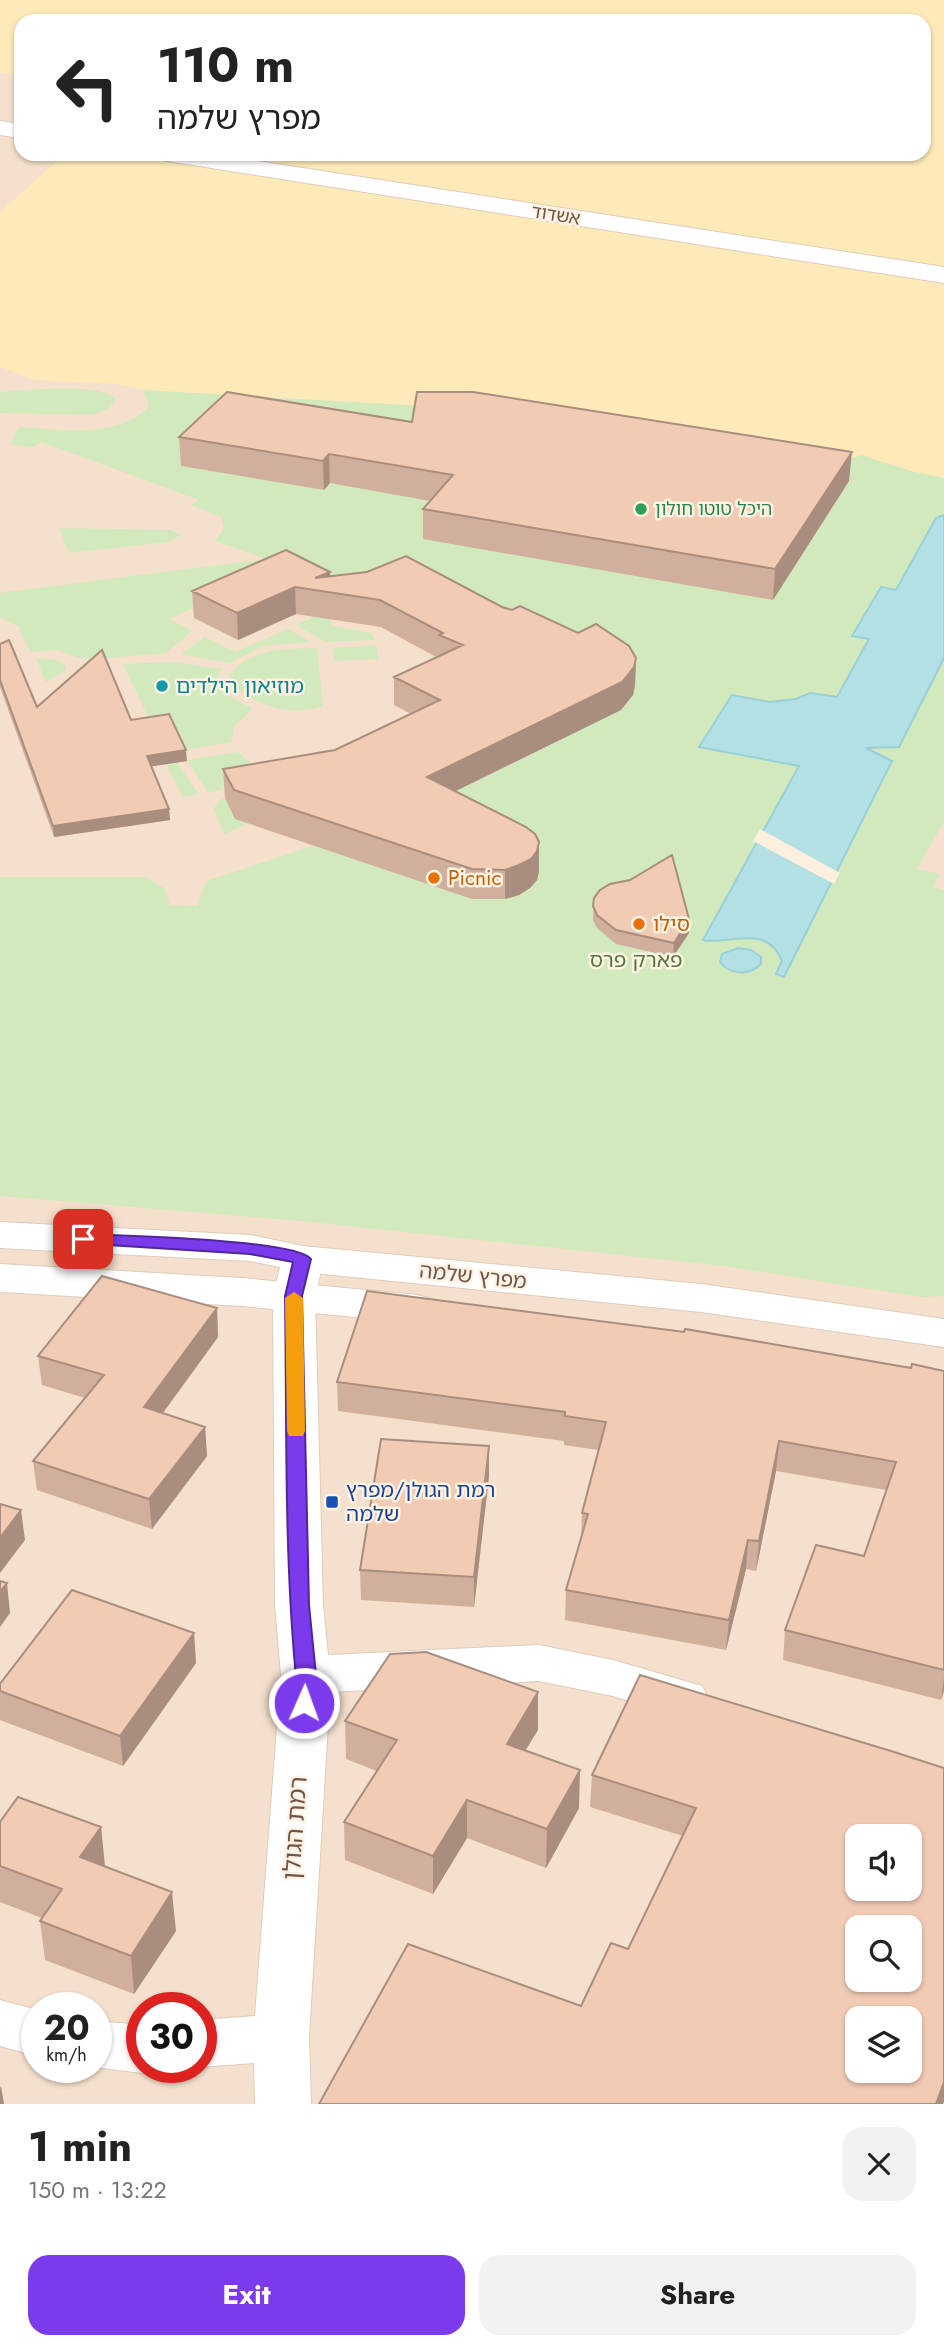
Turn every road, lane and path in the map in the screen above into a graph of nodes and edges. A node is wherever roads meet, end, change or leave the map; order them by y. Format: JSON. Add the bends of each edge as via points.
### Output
{"nodes":[{"id":1,"x":212,"y":161,"type":"edge"},
{"id":2,"x":944,"y":275,"type":"edge"},
{"id":3,"x":0,"y":1235,"type":"edge"},
{"id":4,"x":298,"y":1277,"type":"junction"},
{"id":5,"x":0,"y":1278,"type":"edge"},
{"id":6,"x":458,"y":1313,"type":"edge"},
{"id":7,"x":944,"y":1333,"type":"edge"},
{"id":8,"x":306,"y":1675,"type":"junction"},
{"id":9,"x":732,"y":1713,"type":"edge"},
{"id":10,"x":0,"y":2023,"type":"edge"},
{"id":11,"x":21,"y":2029,"type":"edge"},
{"id":12,"x":281,"y":2037,"type":"junction"},
{"id":13,"x":217,"y":2043,"type":"edge"},
{"id":14,"x":283,"y":2104,"type":"edge"}],
"edges":[{"from":1,"to":2,"type":"street","name":"אשדוד"},
{"from":3,"to":4,"type":"street","name":"מפרץ שלמה","via":[[250,1248]]},
{"from":4,"to":5,"type":"street","name":"מפרץ שלמה"},
{"from":4,"to":6,"type":"street","name":"מפרץ שלמה"},
{"from":4,"to":7,"type":"street","name":"מפרץ שלמה","via":[[701,1298]]},
{"from":4,"to":8,"type":"street","name":"רמת הגולן","via":[[299,1605]]},
{"from":8,"to":9,"type":"street","via":[[539,1664],[613,1678]]},
{"from":8,"to":12,"type":"street","name":"רמת הגולן"},
{"from":10,"to":11,"type":"street"},
{"from":12,"to":13,"type":"street"},
{"from":12,"to":14,"type":"street","name":"רמת הגולן"}]}
